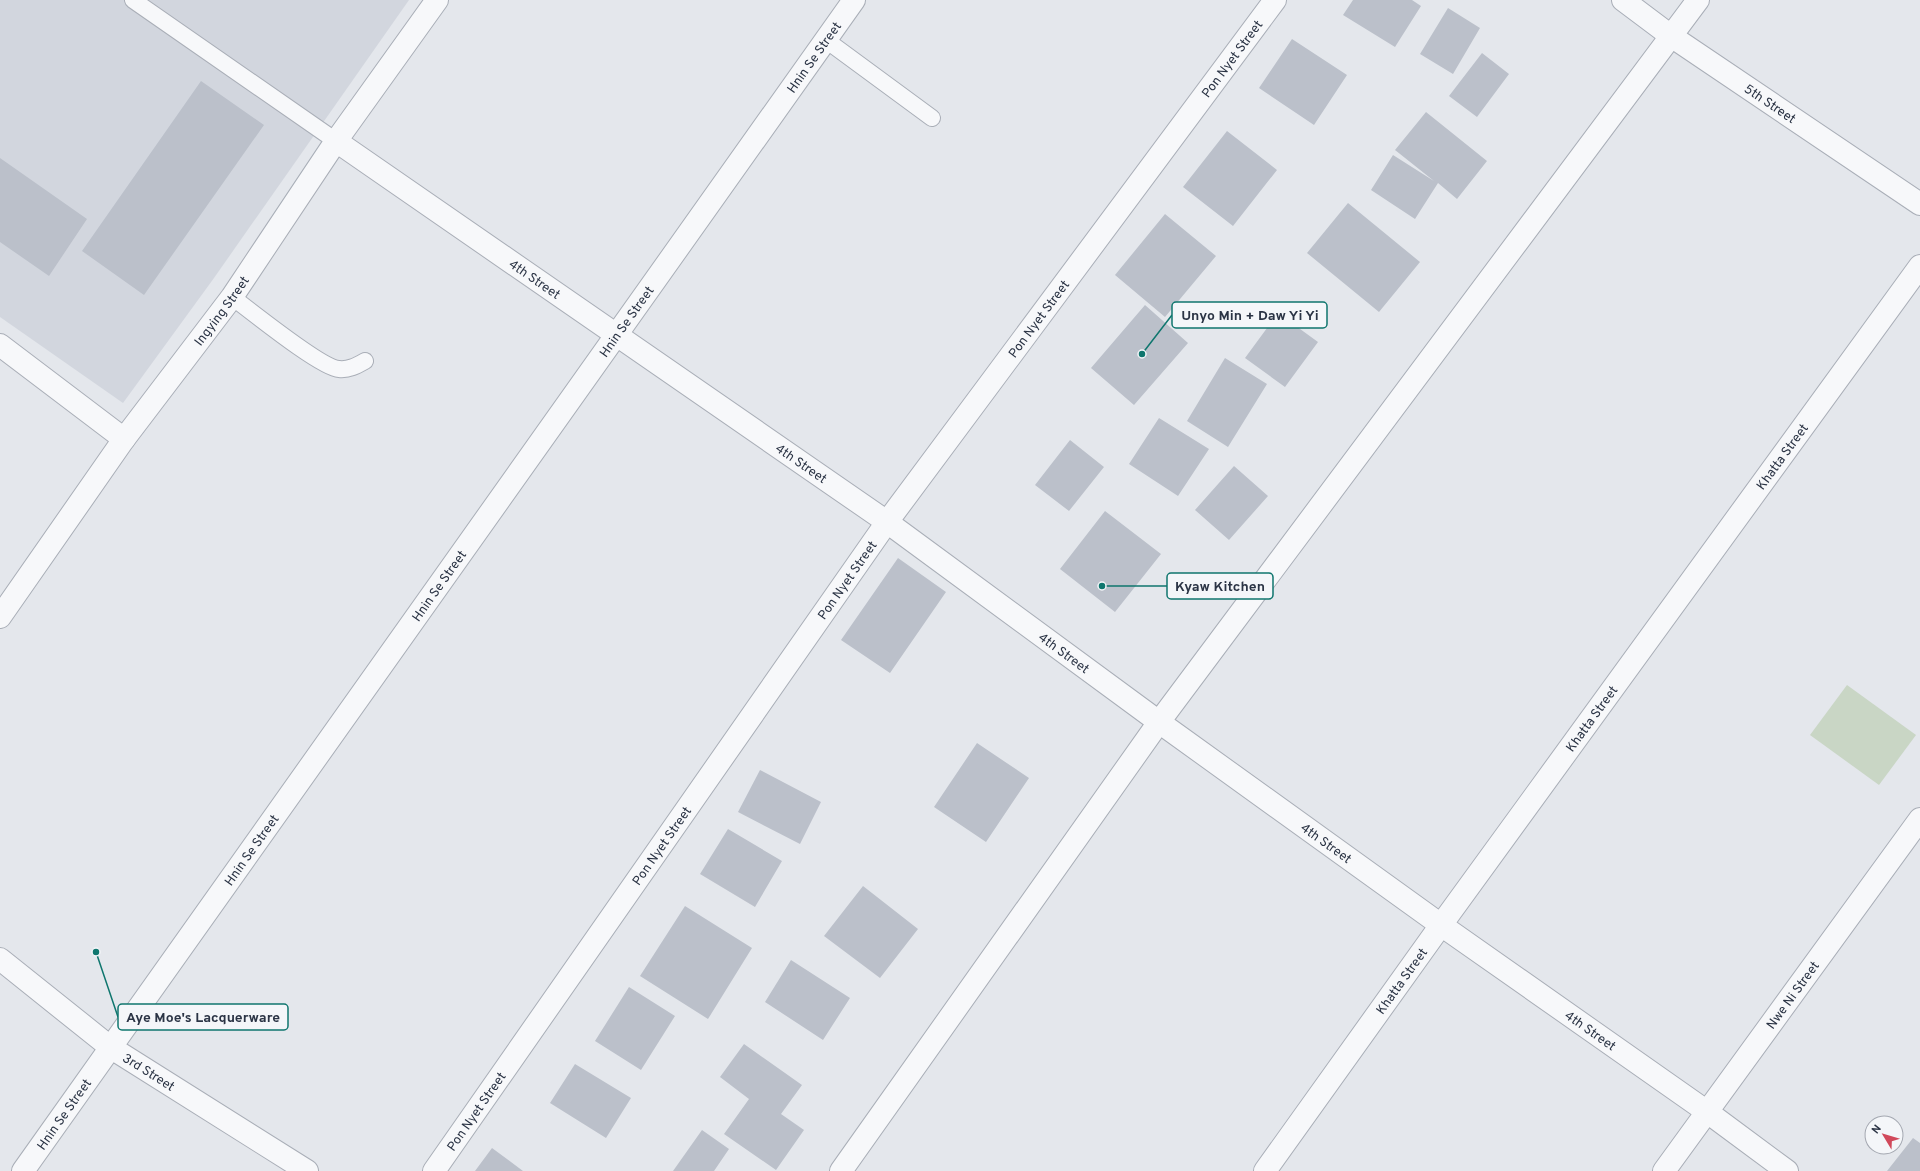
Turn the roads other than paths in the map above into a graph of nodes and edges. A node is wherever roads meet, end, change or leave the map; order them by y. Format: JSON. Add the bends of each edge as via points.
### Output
{"nodes":[{"id":1,"x":133,"y":0,"type":"edge"},
{"id":2,"x":437,"y":0,"type":"edge"},
{"id":3,"x":854,"y":0,"type":"edge"},
{"id":4,"x":1275,"y":0,"type":"edge"},
{"id":5,"x":1623,"y":0,"type":"edge"},
{"id":6,"x":1698,"y":0,"type":"edge"},
{"id":7,"x":1671,"y":36,"type":"junction"},
{"id":8,"x":826,"y":40,"type":"junction"},
{"id":9,"x":932,"y":118,"type":"dead end"},
{"id":10,"x":336,"y":141,"type":"junction"},
{"id":11,"x":1920,"y":204,"type":"edge"},
{"id":12,"x":1920,"y":266,"type":"edge"},
{"id":13,"x":232,"y":297,"type":"junction"},
{"id":14,"x":617,"y":334,"type":"junction"},
{"id":15,"x":0,"y":345,"type":"edge"},
{"id":16,"x":365,"y":361,"type":"dead end"},
{"id":17,"x":124,"y":439,"type":"junction"},
{"id":18,"x":887,"y":522,"type":"junction"},
{"id":19,"x":0,"y":617,"type":"edge"},
{"id":20,"x":1159,"y":722,"type":"junction"},
{"id":21,"x":1920,"y":819,"type":"edge"},
{"id":22,"x":1441,"y":925,"type":"junction"},
{"id":23,"x":0,"y":959,"type":"edge"},
{"id":24,"x":110,"y":1047,"type":"junction"},
{"id":25,"x":1706,"y":1111,"type":"junction"},
{"id":26,"x":23,"y":1171,"type":"edge"},
{"id":27,"x":308,"y":1171,"type":"edge"},
{"id":28,"x":434,"y":1171,"type":"edge"},
{"id":29,"x":841,"y":1171,"type":"edge"},
{"id":30,"x":1265,"y":1171,"type":"edge"},
{"id":31,"x":1664,"y":1171,"type":"edge"},
{"id":32,"x":1787,"y":1171,"type":"edge"}],
"edges":[{"from":1,"to":10,"type":"lane"},
{"from":2,"to":10,"type":"street","name":"Ingying Street"},
{"from":3,"to":8,"type":"street","name":"Hnin Se Street"},
{"from":4,"to":18,"type":"street","name":"Pon Nyet Street"},
{"from":5,"to":7,"type":"street","name":"5th Street"},
{"from":6,"to":7,"type":"street"},
{"from":7,"to":11,"type":"street","name":"5th Street"},
{"from":7,"to":20,"type":"street"},
{"from":8,"to":9,"type":"lane"},
{"from":8,"to":14,"type":"street","name":"Hnin Se Street"},
{"from":10,"to":13,"type":"street","name":"Ingying Street"},
{"from":10,"to":14,"type":"street","name":"4th Street"},
{"from":12,"to":22,"type":"street","name":"Khatta Street"},
{"from":13,"to":16,"type":"lane","via":[[307,354],[325,364],[337,369],[351,368]]},
{"from":13,"to":17,"type":"street","name":"Ingying Street"},
{"from":14,"to":18,"type":"street","name":"4th Street"},
{"from":14,"to":24,"type":"street","name":"Hnin Se Street"},
{"from":15,"to":17,"type":"street"},
{"from":17,"to":19,"type":"street","name":"Ingying Street"},
{"from":18,"to":20,"type":"street","name":"4th Street"},
{"from":18,"to":28,"type":"street","name":"Pon Nyet Street"},
{"from":20,"to":22,"type":"street","name":"4th Street"},
{"from":20,"to":29,"type":"street"},
{"from":21,"to":25,"type":"street","name":"Nwe Ni Street"},
{"from":22,"to":25,"type":"street","name":"4th Street"},
{"from":22,"to":30,"type":"street","name":"Khatta Street"},
{"from":23,"to":24,"type":"street","name":"3rd Street"},
{"from":24,"to":26,"type":"street","name":"Hnin Se Street"},
{"from":24,"to":27,"type":"street","name":"3rd Street"},
{"from":25,"to":31,"type":"street","name":"Nwe Ni Street"},
{"from":25,"to":32,"type":"street","name":"4th Street"}]}
